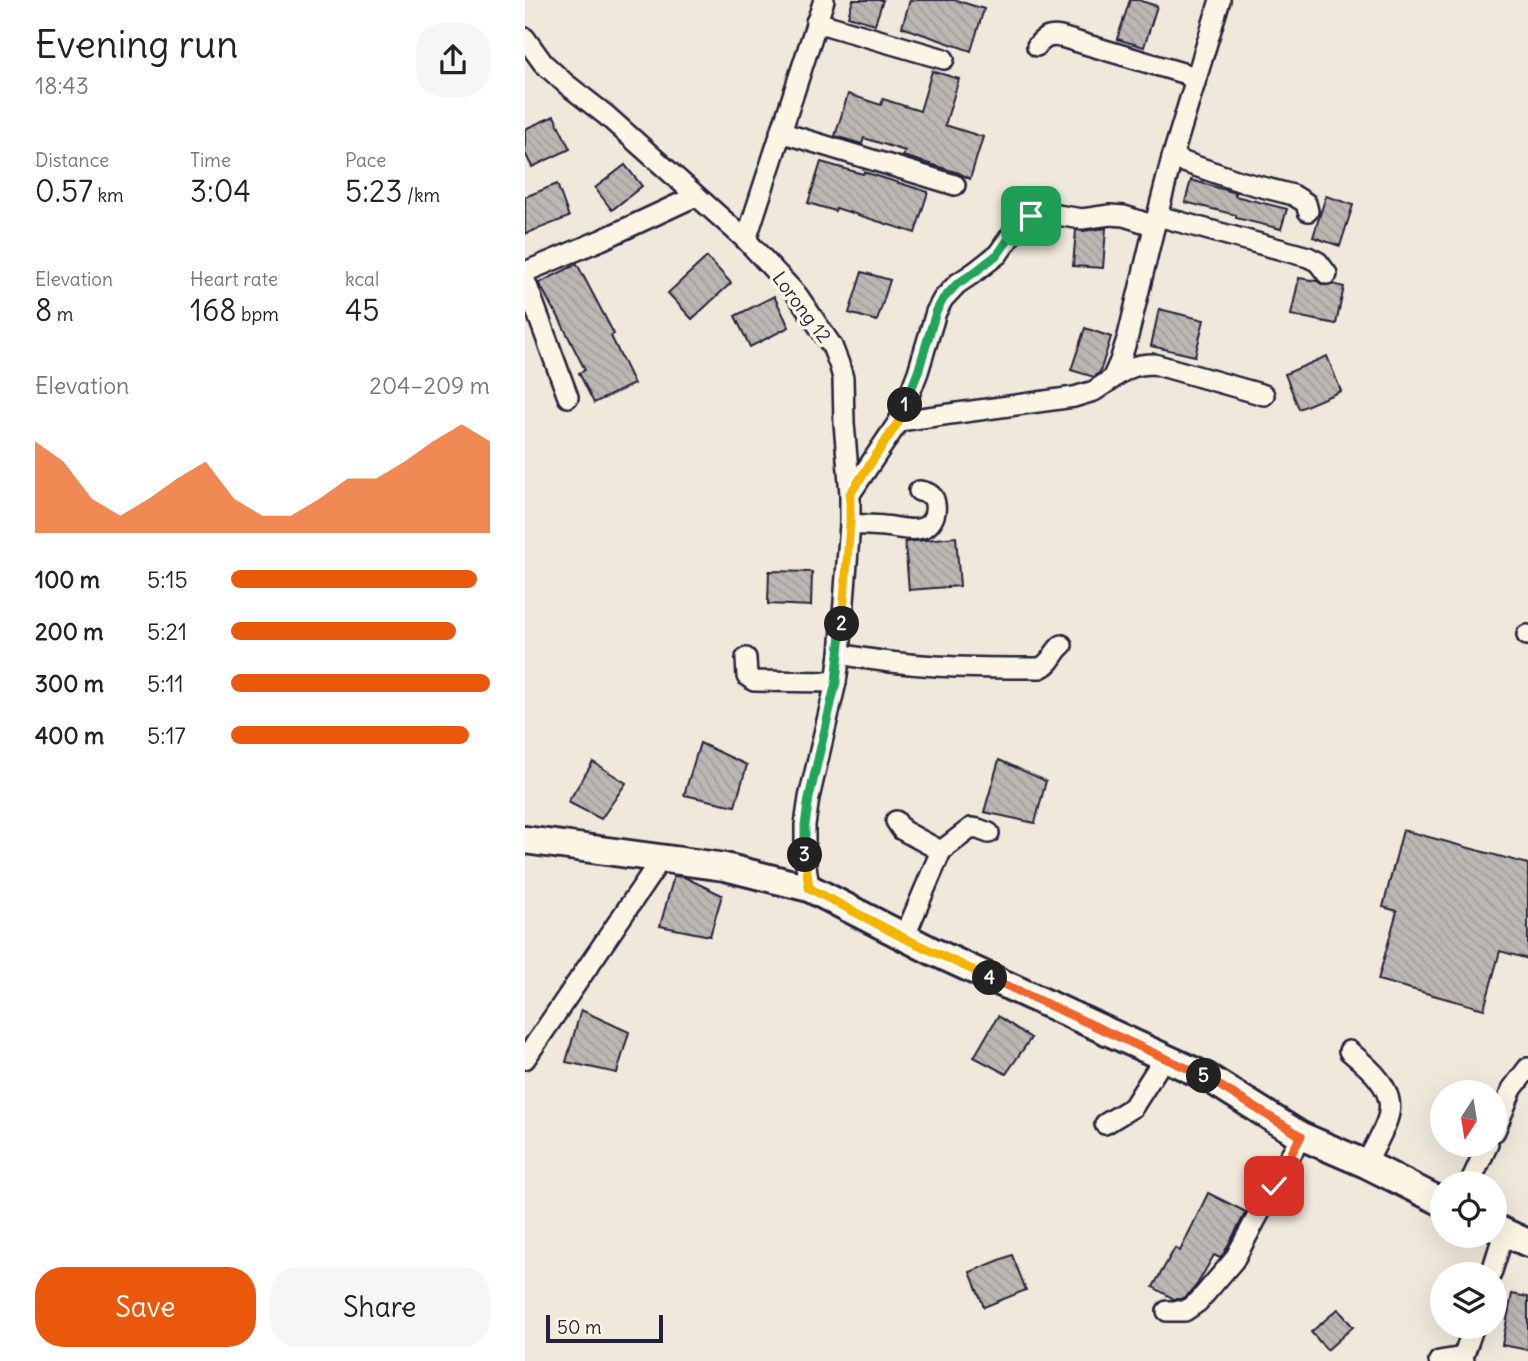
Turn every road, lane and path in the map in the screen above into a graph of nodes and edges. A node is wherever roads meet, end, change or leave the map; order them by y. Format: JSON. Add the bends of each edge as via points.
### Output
{"nodes":[{"id":1,"x":824,"y":0,"type":"edge"},
{"id":2,"x":1220,"y":0,"type":"edge"},
{"id":3,"x":816,"y":22,"type":"junction"},
{"id":4,"x":525,"y":38,"type":"edge"},
{"id":5,"x":1037,"y":46,"type":"dead end"},
{"id":6,"x":944,"y":59,"type":"dead end"},
{"id":7,"x":1195,"y":82,"type":"junction"},
{"id":8,"x":780,"y":132,"type":"junction"},
{"id":9,"x":1172,"y":158,"type":"junction"},
{"id":10,"x":955,"y":185,"type":"dead end"},
{"id":11,"x":697,"y":196,"type":"junction"},
{"id":12,"x":1308,"y":211,"type":"dead end"},
{"id":13,"x":1156,"y":222,"type":"junction"},
{"id":14,"x":746,"y":240,"type":"junction"},
{"id":15,"x":525,"y":272,"type":"edge"},
{"id":16,"x":1327,"y":274,"type":"dead end"},
{"id":17,"x":525,"y":280,"type":"edge"},
{"id":18,"x":1112,"y":379,"type":"junction"},
{"id":19,"x":1264,"y":395,"type":"dead end"},
{"id":20,"x":568,"y":397,"type":"dead end"},
{"id":21,"x":899,"y":421,"type":"junction"},
{"id":22,"x":919,"y":491,"type":"dead end"},
{"id":23,"x":850,"y":494,"type":"junction"},
{"id":24,"x":850,"y":524,"type":"junction"},
{"id":25,"x":1062,"y":645,"type":"dead end"},
{"id":26,"x":840,"y":654,"type":"junction"},
{"id":27,"x":746,"y":658,"type":"dead end"},
{"id":28,"x":836,"y":682,"type":"junction"},
{"id":29,"x":896,"y":821,"type":"dead end"},
{"id":30,"x":989,"y":833,"type":"dead end"},
{"id":31,"x":525,"y":840,"type":"edge"},
{"id":32,"x":941,"y":851,"type":"junction"},
{"id":33,"x":663,"y":859,"type":"junction"},
{"id":34,"x":809,"y":888,"type":"junction"},
{"id":35,"x":904,"y":938,"type":"junction"},
{"id":36,"x":1349,"y":1051,"type":"dead end"},
{"id":37,"x":1164,"y":1058,"type":"junction"},
{"id":38,"x":525,"y":1059,"type":"edge"},
{"id":39,"x":1528,"y":1068,"type":"edge"},
{"id":40,"x":1507,"y":1101,"type":"edge"},
{"id":41,"x":1105,"y":1124,"type":"dead end"},
{"id":42,"x":1301,"y":1136,"type":"junction"},
{"id":43,"x":1366,"y":1164,"type":"junction"},
{"id":44,"x":1430,"y":1196,"type":"edge"},
{"id":45,"x":1509,"y":1235,"type":"edge"},
{"id":46,"x":1497,"y":1262,"type":"edge"},
{"id":47,"x":1167,"y":1311,"type":"dead end"},
{"id":48,"x":1469,"y":1339,"type":"edge"},
{"id":49,"x":1464,"y":1359,"type":"edge"},
{"id":50,"x":1439,"y":1361,"type":"edge"}],
"edges":[{"from":1,"to":3,"type":"street"},
{"from":2,"to":7,"type":"street"},
{"from":3,"to":6,"type":"street"},
{"from":3,"to":8,"type":"street"},
{"from":4,"to":11,"type":"street","name":"Lorong 12","via":[[566,84]]},
{"from":5,"to":7,"type":"street","via":[[1047,37],[1061,37],[1186,74]]},
{"from":7,"to":9,"type":"street"},
{"from":8,"to":10,"type":"street"},
{"from":8,"to":14,"type":"street"},
{"from":9,"to":12,"type":"street","via":[[1293,195],[1306,203]]},
{"from":9,"to":13,"type":"street"},
{"from":11,"to":14,"type":"street","name":"Lorong 12"},
{"from":11,"to":15,"type":"street"},
{"from":13,"to":16,"type":"street","via":[[1308,257]]},
{"from":13,"to":18,"type":"street","via":[[1128,336]]},
{"from":13,"to":21,"type":"street","via":[[1110,215],[1082,219],[1031,216],[998,254],[943,299]]},
{"from":14,"to":23,"type":"street","name":"Lorong 12","via":[[798,296],[832,346],[843,378]]},
{"from":17,"to":20,"type":"street"},
{"from":18,"to":19,"type":"street","via":[[1126,369],[1154,364]]},
{"from":18,"to":21,"type":"street","via":[[1074,397]]},
{"from":21,"to":23,"type":"street"},
{"from":22,"to":24,"type":"street","via":[[927,492],[936,506],[928,526]]},
{"from":23,"to":24,"type":"street","name":"Lorong 12"},
{"from":24,"to":26,"type":"street","name":"Lorong 12"},
{"from":25,"to":26,"type":"street","via":[[1040,668],[939,668]]},
{"from":26,"to":28,"type":"street","name":"Lorong 12"},
{"from":27,"to":28,"type":"street","via":[[747,676],[754,681]]},
{"from":28,"to":34,"type":"street","name":"Lorong 12","via":[[805,825]]},
{"from":29,"to":32,"type":"street","via":[[902,830]]},
{"from":30,"to":32,"type":"street","via":[[971,828]]},
{"from":31,"to":33,"type":"main road"},
{"from":32,"to":35,"type":"street"},
{"from":33,"to":34,"type":"main road","via":[[725,867]]},
{"from":33,"to":38,"type":"street"},
{"from":34,"to":35,"type":"main road"},
{"from":35,"to":37,"type":"main road"},
{"from":36,"to":43,"type":"street","via":[[1369,1067],[1390,1101],[1389,1115]]},
{"from":37,"to":41,"type":"street","via":[[1133,1107]]},
{"from":37,"to":42,"type":"main road","via":[[1207,1077]]},
{"from":39,"to":40,"type":"street"},
{"from":42,"to":43,"type":"main road"},
{"from":42,"to":47,"type":"street","via":[[1234,1260],[1198,1302],[1185,1311]]},
{"from":43,"to":44,"type":"main road"},
{"from":45,"to":46,"type":"street"},
{"from":48,"to":49,"type":"street"},
{"from":49,"to":50,"type":"street"}]}
